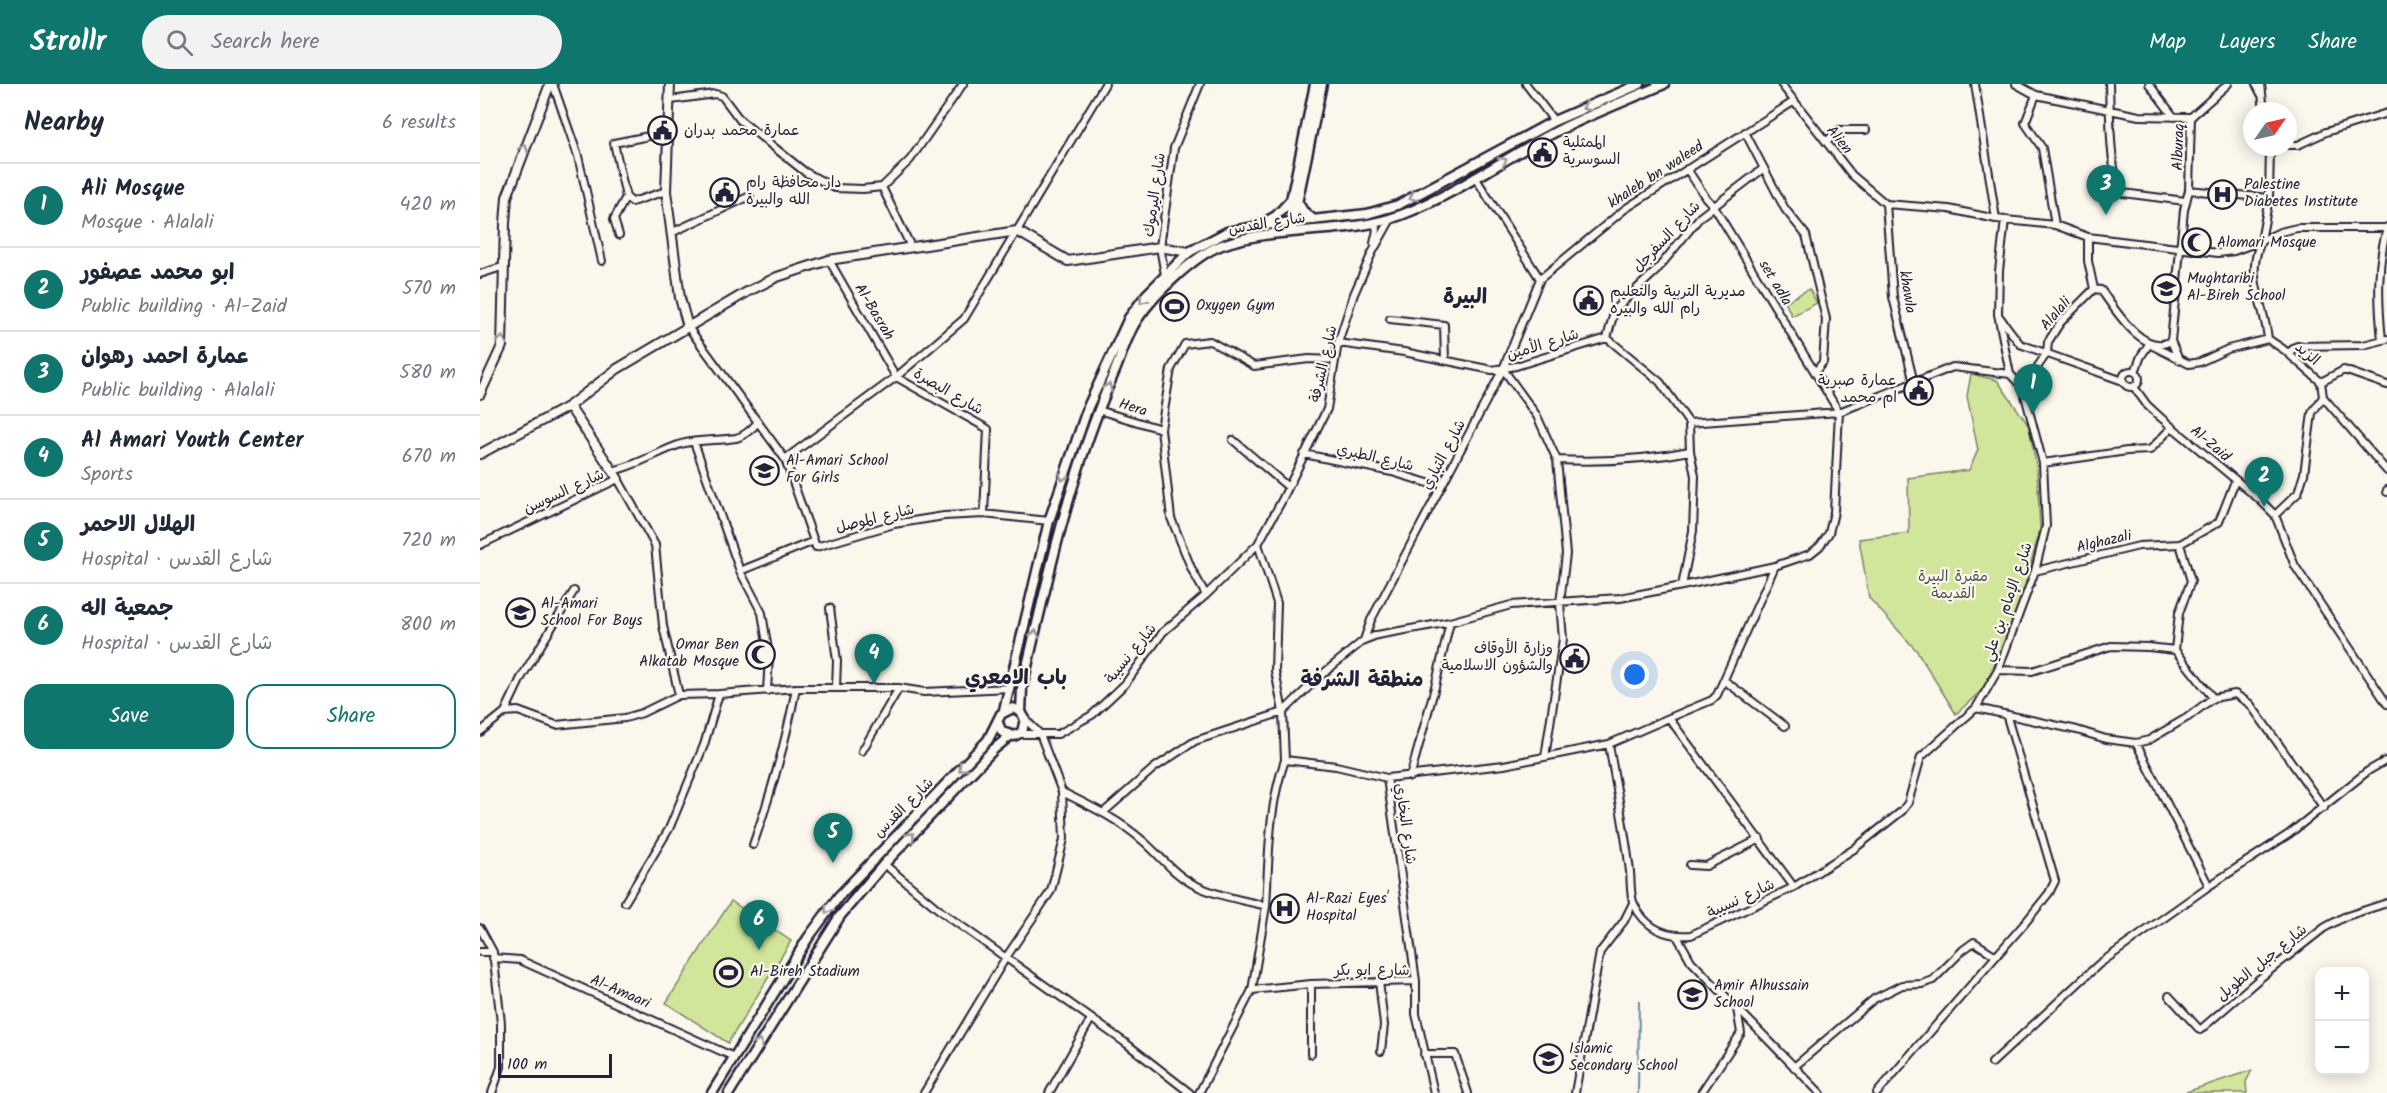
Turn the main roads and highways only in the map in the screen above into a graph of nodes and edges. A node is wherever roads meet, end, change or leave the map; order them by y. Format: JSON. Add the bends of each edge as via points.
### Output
{"nodes":[{"id":1,"x":1315,"y":84,"type":"edge"},
{"id":2,"x":1322,"y":84,"type":"edge"},
{"id":3,"x":1640,"y":84,"type":"edge"},
{"id":4,"x":1664,"y":84,"type":"edge"},
{"id":5,"x":1554,"y":121,"type":"junction"},
{"id":6,"x":1561,"y":129,"type":"junction"},
{"id":7,"x":1294,"y":200,"type":"junction"},
{"id":8,"x":1314,"y":220,"type":"junction"},
{"id":9,"x":1292,"y":223,"type":"junction"},
{"id":10,"x":1255,"y":227,"type":"junction"},
{"id":11,"x":1292,"y":233,"type":"junction"},
{"id":12,"x":1088,"y":407,"type":"junction"},
{"id":13,"x":1098,"y":410,"type":"junction"},
{"id":14,"x":1004,"y":710,"type":"junction"},
{"id":15,"x":1023,"y":716,"type":"junction"},
{"id":16,"x":998,"y":723,"type":"junction"},
{"id":17,"x":1014,"y":735,"type":"junction"},
{"id":18,"x":712,"y":1093,"type":"edge"},
{"id":19,"x":729,"y":1093,"type":"edge"}],
"edges":[{"from":1,"to":7,"type":"main road","name":"شارع القدس"},
{"from":2,"to":7,"type":"main road"},
{"from":3,"to":5,"type":"main road","name":"شارع القدس","one_way":true},
{"from":4,"to":6,"type":"main road","name":"شارع القدس"},
{"from":5,"to":6,"type":"main road"},
{"from":5,"to":8,"type":"main road","name":"شارع القدس","one_way":true,"via":[[1398,205]]},
{"from":11,"to":6,"type":"main road","name":"شارع القدس","one_way":true,"via":[[1390,219],[1428,204]]},
{"from":7,"to":8,"type":"main road"},
{"from":7,"to":9,"type":"main road"},
{"from":7,"to":10,"type":"main road"},
{"from":8,"to":9,"type":"main road","name":"شارع القدس"},
{"from":9,"to":10,"type":"main road","name":"شارع القدس"},
{"from":9,"to":11,"type":"main road"},
{"from":10,"to":12,"type":"main road","name":"شارع القدس","one_way":true,"via":[[1227,232],[1189,252],[1147,294],[1129,318]]},
{"from":13,"to":11,"type":"main road","name":"شارع القدس","one_way":true,"via":[[1135,323],[1192,262],[1220,245]]},
{"from":12,"to":13,"type":"main road"},
{"from":12,"to":14,"type":"main road","name":"شارع القدس","one_way":true,"via":[[1049,521]]},
{"from":15,"to":13,"type":"main road","name":"شارع القدس","one_way":true,"via":[[1022,688],[1060,529]]},
{"from":14,"to":15,"type":"main road","via":[[1013,708]]},
{"from":14,"to":16,"type":"main road"},
{"from":15,"to":17,"type":"main road","via":[[1024,728]]},
{"from":16,"to":17,"type":"main road","via":[[1002,732]]},
{"from":16,"to":18,"type":"main road","name":"شارع القدس","one_way":true,"via":[[988,740],[838,896]]},
{"from":19,"to":17,"type":"main road","name":"شارع القدس","one_way":true,"via":[[840,916],[994,749]]}]}
